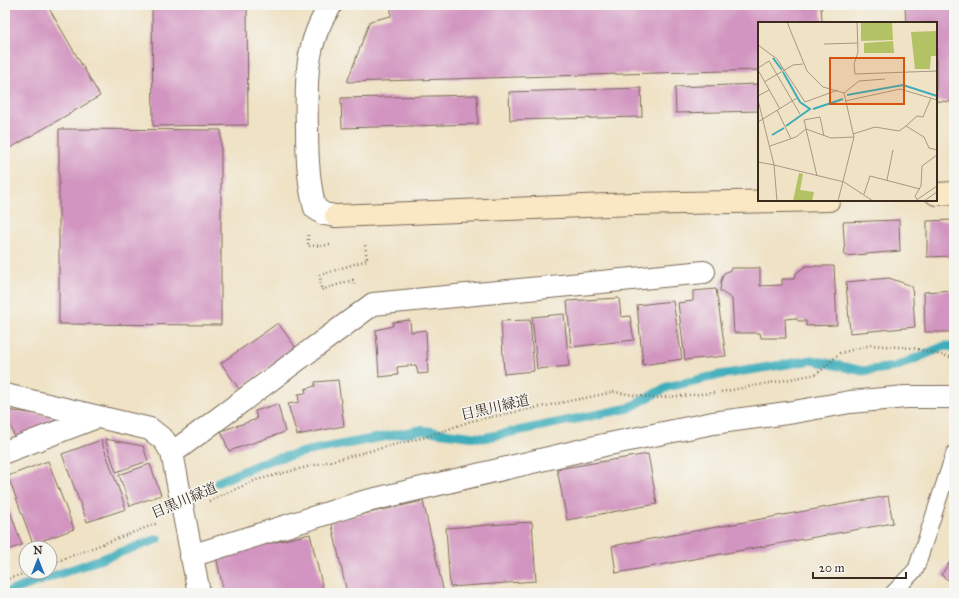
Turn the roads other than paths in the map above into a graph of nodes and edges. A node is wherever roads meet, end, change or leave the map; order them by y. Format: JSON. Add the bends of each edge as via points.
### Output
{"nodes":[{"id":1,"x":331,"y":5,"type":"edge"},
{"id":2,"x":954,"y":193,"type":"edge"},
{"id":3,"x":937,"y":194,"type":"edge"},
{"id":4,"x":780,"y":201,"type":"edge"},
{"id":5,"x":704,"y":272,"type":"dead end"},
{"id":6,"x":5,"y":395,"type":"edge"},
{"id":7,"x":954,"y":397,"type":"edge"},
{"id":8,"x":97,"y":417,"type":"junction"},
{"id":9,"x":5,"y":452,"type":"edge"},
{"id":10,"x":172,"y":453,"type":"junction"},
{"id":11,"x":954,"y":453,"type":"edge"},
{"id":12,"x":191,"y":556,"type":"junction"},
{"id":13,"x":199,"y":593,"type":"edge"},
{"id":14,"x":893,"y":593,"type":"edge"}],
"edges":[{"from":1,"to":4,"type":"street","via":[[321,19],[306,75],[311,194],[315,208],[324,214],[336,216]]},
{"from":2,"to":3,"type":"street"},
{"from":5,"to":10,"type":"street","via":[[373,304]]},
{"from":6,"to":8,"type":"street"},
{"from":7,"to":12,"type":"street","via":[[906,397],[850,402],[713,423],[620,442],[363,502]]},
{"from":8,"to":9,"type":"street"},
{"from":8,"to":10,"type":"street","via":[[150,429],[164,440]]},
{"from":10,"to":12,"type":"street"},
{"from":11,"to":14,"type":"lane","via":[[916,569]]},
{"from":12,"to":13,"type":"street"}]}
